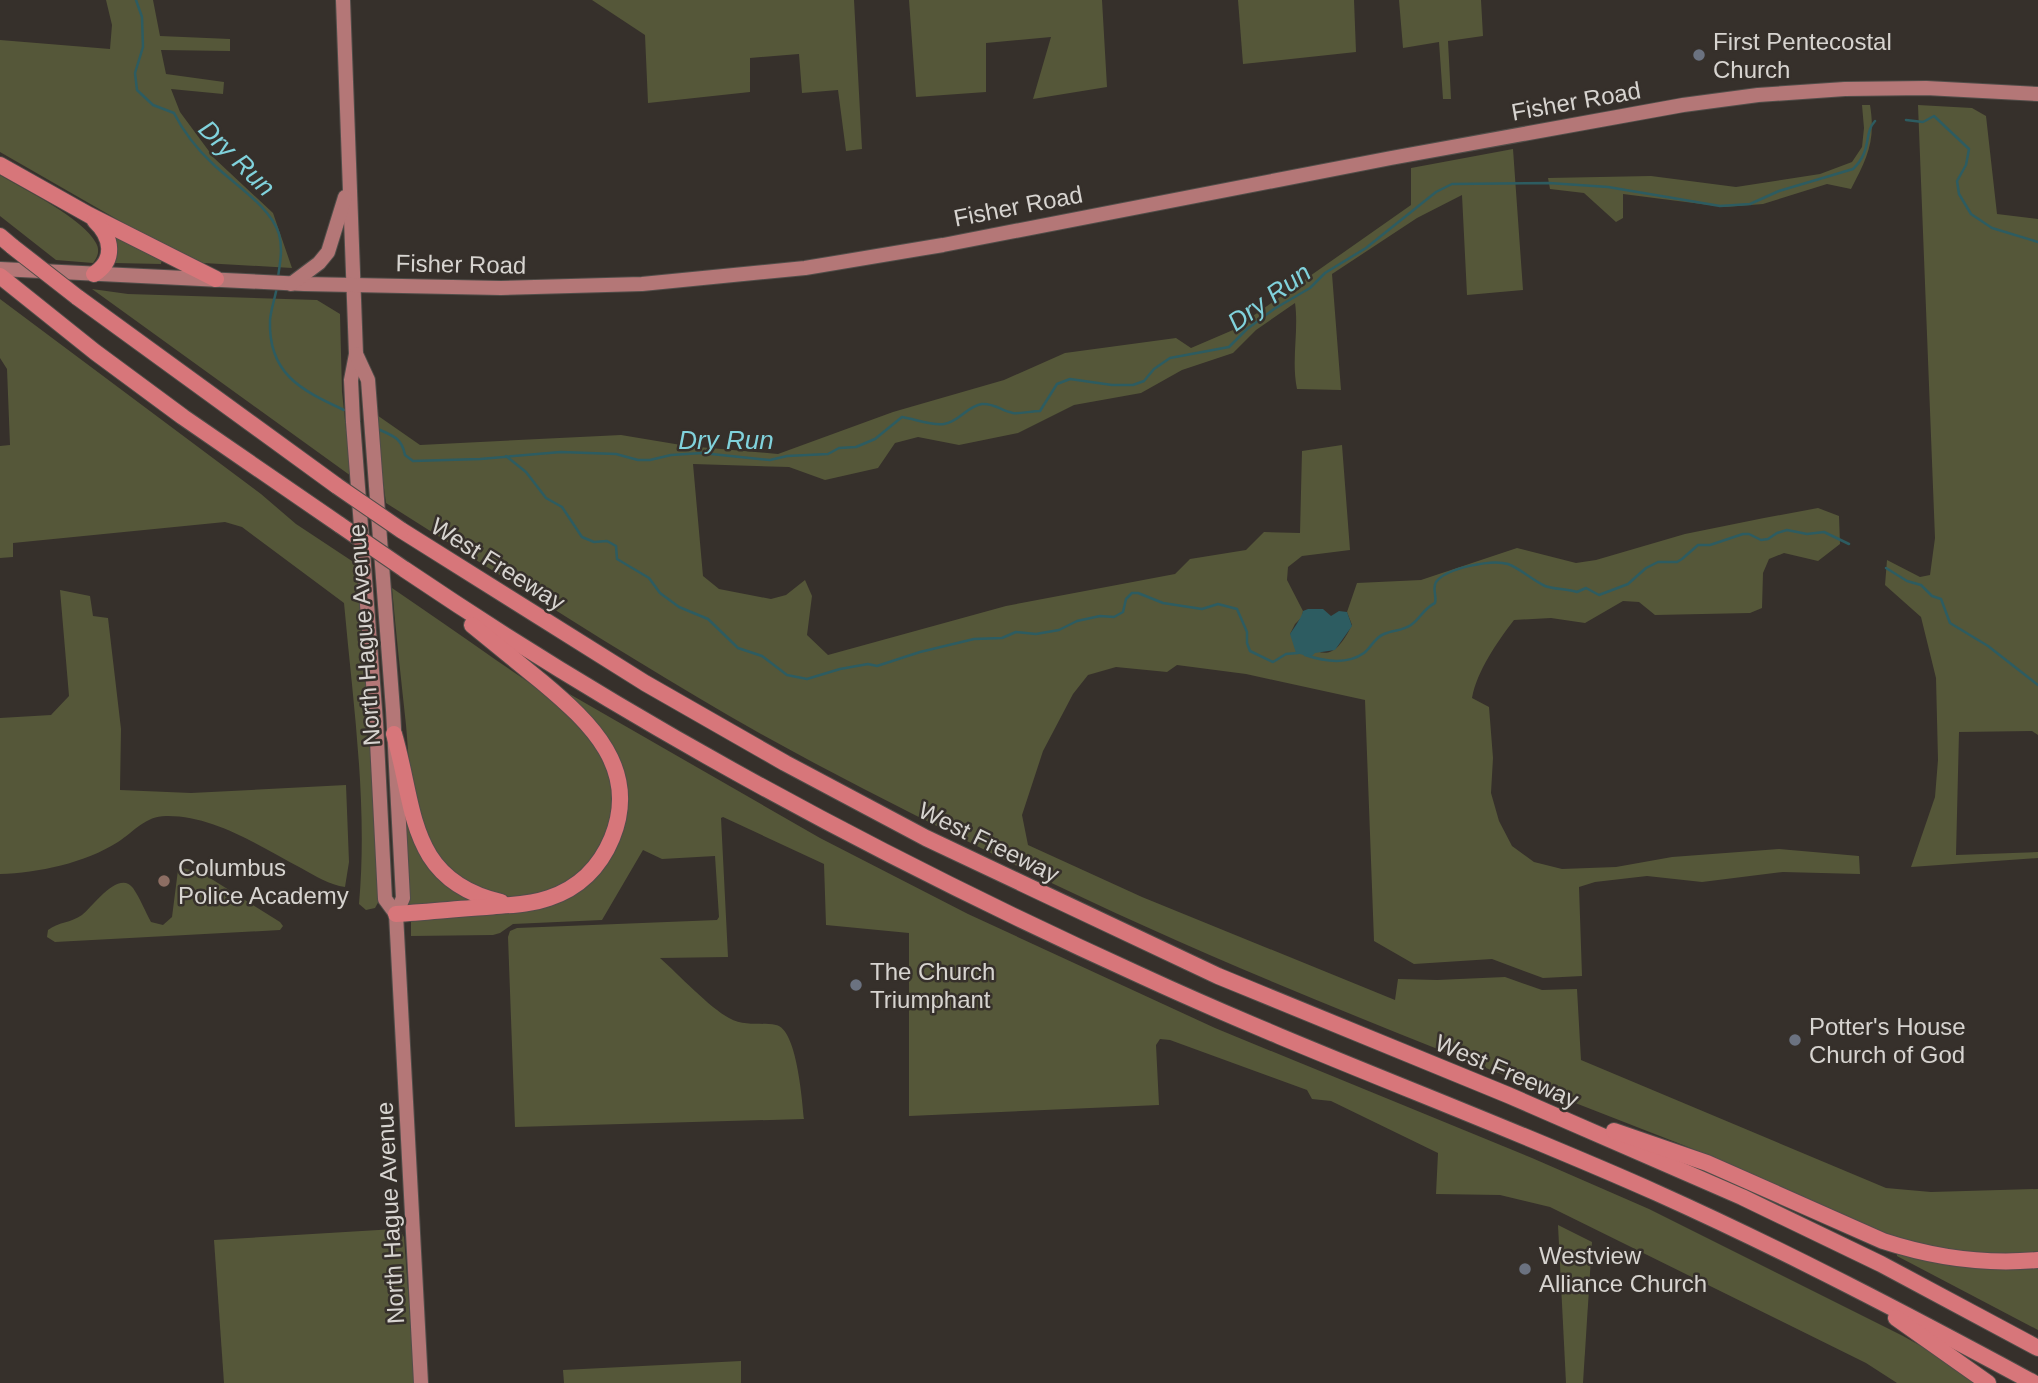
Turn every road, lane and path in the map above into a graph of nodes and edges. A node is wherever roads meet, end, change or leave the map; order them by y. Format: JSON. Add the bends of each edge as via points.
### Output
{"nodes":[{"id":1,"x":342,"y":0,"type":"edge"},
{"id":2,"x":2038,"y":94,"type":"edge"},
{"id":3,"x":0,"y":165,"type":"edge"},
{"id":4,"x":349,"y":185,"type":"junction"},
{"id":5,"x":89,"y":215,"type":"junction"},
{"id":6,"x":0,"y":236,"type":"edge"},
{"id":7,"x":0,"y":269,"type":"edge"},
{"id":8,"x":94,"y":274,"type":"junction"},
{"id":9,"x":0,"y":276,"type":"edge"},
{"id":10,"x":216,"y":279,"type":"junction"},
{"id":11,"x":291,"y":284,"type":"junction"},
{"id":12,"x":352,"y":285,"type":"junction"},
{"id":13,"x":356,"y":354,"type":"junction"},
{"id":14,"x":441,"y":593,"type":"junction"},
{"id":15,"x":394,"y":734,"type":"junction"},
{"id":16,"x":517,"y":905,"type":"junction"},
{"id":17,"x":396,"y":914,"type":"junction"},
{"id":18,"x":1508,"y":1095,"type":"junction"},
{"id":19,"x":2038,"y":1260,"type":"edge"},
{"id":20,"x":1842,"y":1280,"type":"junction"},
{"id":21,"x":2038,"y":1348,"type":"edge"},
{"id":22,"x":421,"y":1383,"type":"edge"},
{"id":23,"x":1989,"y":1383,"type":"edge"},
{"id":24,"x":2034,"y":1383,"type":"edge"}],
"edges":[{"from":1,"to":4,"type":"main road","name":"North Hague Avenue"},
{"from":2,"to":12,"type":"main road","name":"Fisher Road","via":[[1845,89],[1683,105],[943,245],[762,274],[548,288]]},
{"from":3,"to":5,"type":"highway"},
{"from":4,"to":11,"type":"main road","via":[[328,252]]},
{"from":4,"to":12,"type":"main road","name":"North Hague Avenue"},
{"from":5,"to":8,"type":"highway","via":[[110,246],[105,266]]},
{"from":5,"to":10,"type":"highway"},
{"from":6,"to":18,"type":"highway","name":"West Freeway","bridge":true,"via":[[77,297],[401,530],[645,683],[785,763],[926,838],[1218,976]]},
{"from":7,"to":8,"type":"main road","name":"Fisher Road"},
{"from":8,"to":10,"type":"main road","name":"Fisher Road"},
{"from":9,"to":14,"type":"highway","bridge":true,"via":[[183,417]]},
{"from":10,"to":11,"type":"main road","name":"Fisher Road"},
{"from":11,"to":12,"type":"main road","name":"Fisher Road"},
{"from":12,"to":13,"type":"main road","name":"North Hague Avenue"},
{"from":13,"to":15,"type":"main road","name":"North Hague Avenue","via":[[368,380]]},
{"from":13,"to":17,"type":"main road","name":"North Hague Avenue","via":[[351,380],[353,422],[385,899]]},
{"from":14,"to":16,"type":"highway","via":[[472,625],[576,710],[594,731],[616,771],[619,815],[595,869],[566,892]]},
{"from":14,"to":20,"type":"highway","via":[[733,770],[1034,926],[1202,1003],[1658,1194]]},
{"from":15,"to":16,"type":"highway","via":[[410,811],[432,861],[471,893]]},
{"from":15,"to":17,"type":"main road","name":"North Hague Avenue","via":[[403,898]]},
{"from":16,"to":17,"type":"highway"},
{"from":17,"to":22,"type":"main road","name":"North Hague Avenue"},
{"from":18,"to":19,"type":"highway","via":[[1707,1163],[1913,1251],[1975,1262]]},
{"from":18,"to":21,"type":"highway","name":"West Freeway","via":[[1742,1197]]},
{"from":20,"to":23,"type":"highway"},
{"from":20,"to":24,"type":"highway"}]}
